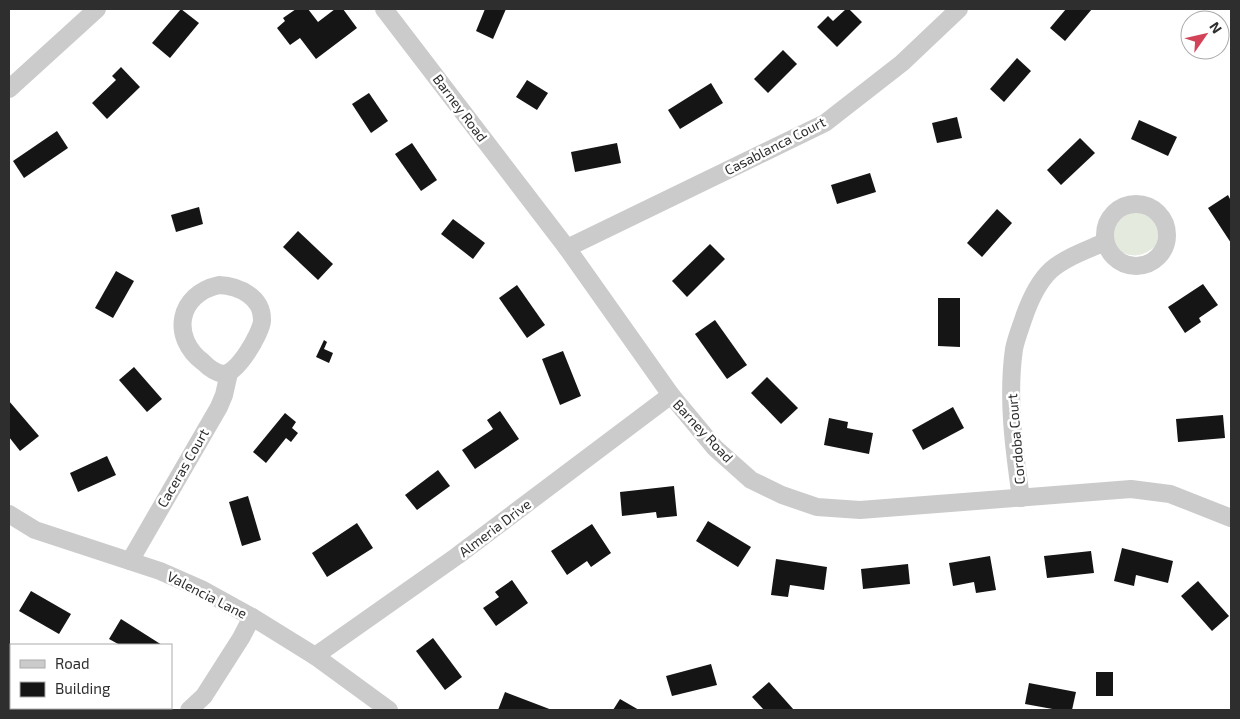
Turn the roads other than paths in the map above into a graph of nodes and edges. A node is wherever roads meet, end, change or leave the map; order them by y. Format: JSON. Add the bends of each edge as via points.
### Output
{"nodes":[{"id":1,"x":97,"y":9,"type":"edge"},
{"id":2,"x":384,"y":9,"type":"edge"},
{"id":3,"x":959,"y":9,"type":"edge"},
{"id":4,"x":9,"y":89,"type":"edge"},
{"id":5,"x":1105,"y":242,"type":"dead end"},
{"id":6,"x":567,"y":248,"type":"junction"},
{"id":7,"x":229,"y":373,"type":"junction"},
{"id":8,"x":671,"y":395,"type":"junction"},
{"id":9,"x":1021,"y":498,"type":"junction"},
{"id":10,"x":9,"y":514,"type":"edge"},
{"id":11,"x":1231,"y":517,"type":"edge"},
{"id":12,"x":130,"y":561,"type":"junction"},
{"id":13,"x":252,"y":617,"type":"junction"},
{"id":14,"x":315,"y":656,"type":"junction"},
{"id":15,"x":189,"y":710,"type":"edge"},
{"id":16,"x":389,"y":710,"type":"edge"}],
"edges":[{"from":1,"to":4,"type":"street"},
{"from":2,"to":6,"type":"street","name":"Barney Road"},
{"from":3,"to":6,"type":"street","name":"Casablanca Court","via":[[902,63],[825,123]]},
{"from":5,"to":9,"type":"street","name":"Cordoba Court","via":[[1073,256],[1052,270],[1029,304],[1014,348],[1011,399]]},
{"from":6,"to":8,"type":"street","name":"Barney Road"},
{"from":7,"to":7,"type":"street","name":"Caceras Court","via":[[255,340],[262,321],[258,305],[246,292],[219,286],[202,291],[189,304],[184,312],[182,330],[193,355],[217,372]]},
{"from":7,"to":12,"type":"street","name":"Caceras Court","via":[[219,407]]},
{"from":8,"to":9,"type":"street","name":"Barney Road","via":[[716,448],[751,480],[817,507],[860,510]]},
{"from":8,"to":14,"type":"street","name":"Almeria Drive","via":[[457,556]]},
{"from":9,"to":11,"type":"street","name":"Barney Road","via":[[1132,489],[1170,494]]},
{"from":10,"to":12,"type":"street","name":"Valencia Lane","via":[[35,530]]},
{"from":12,"to":13,"type":"street","name":"Valencia Lane","via":[[201,589]]},
{"from":13,"to":14,"type":"street","name":"Valencia Lane"},
{"from":13,"to":15,"type":"street","via":[[204,696]]},
{"from":14,"to":16,"type":"street","name":"Valencia Lane"}]}
